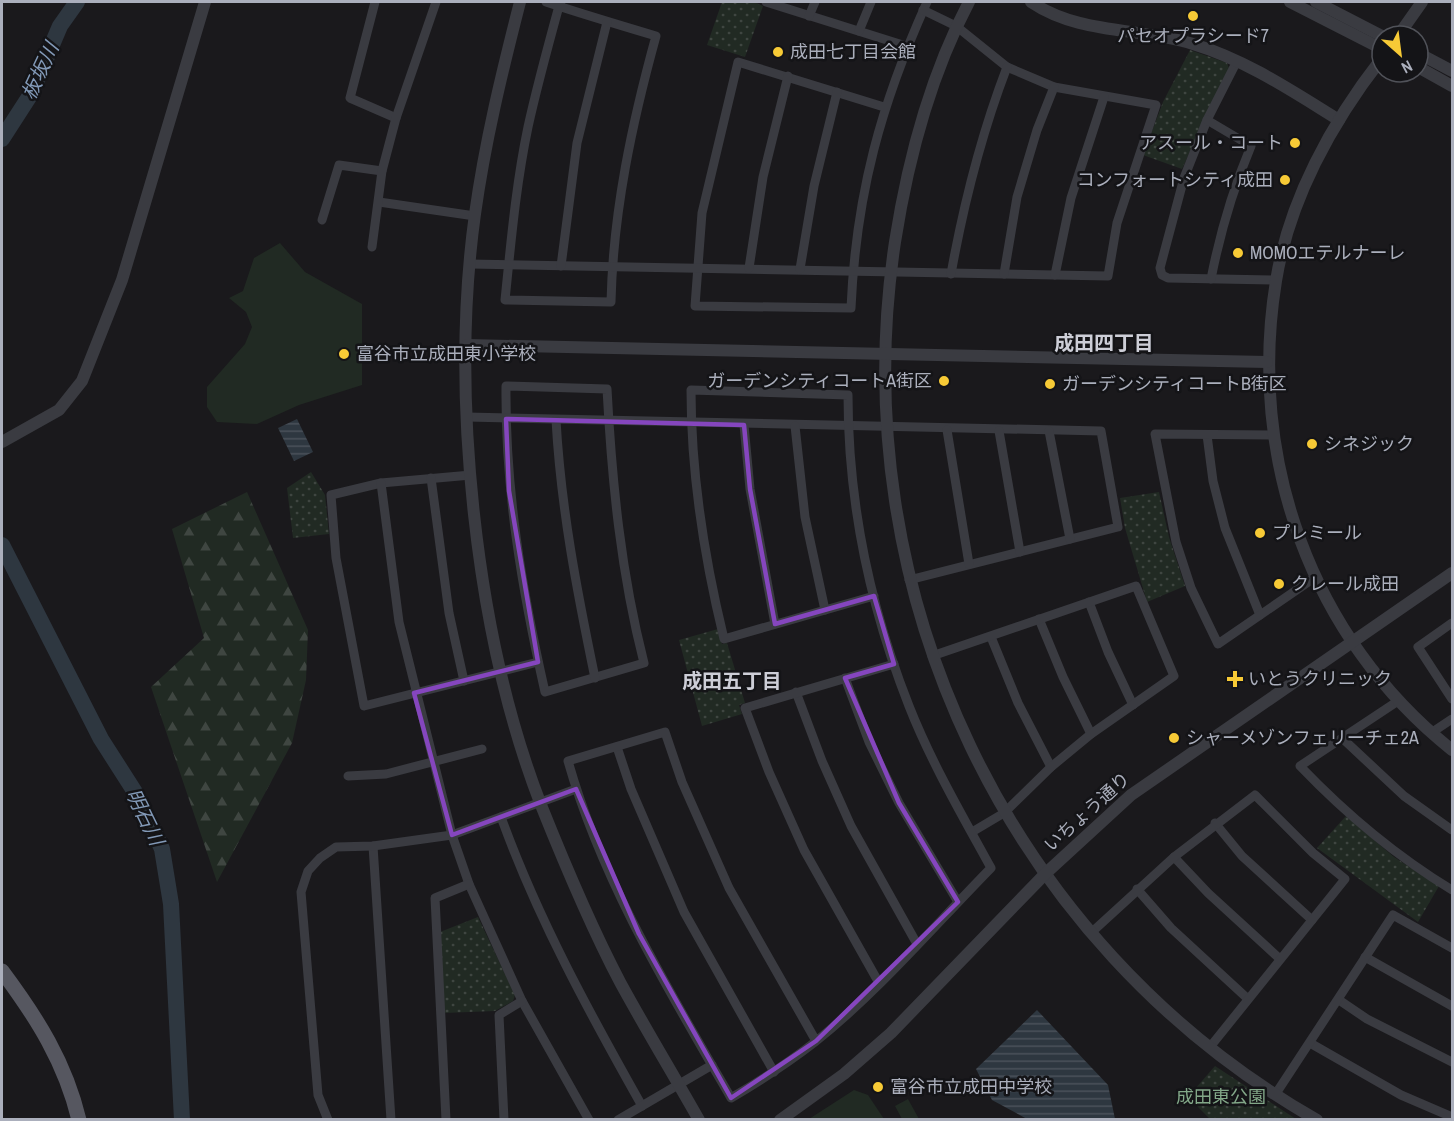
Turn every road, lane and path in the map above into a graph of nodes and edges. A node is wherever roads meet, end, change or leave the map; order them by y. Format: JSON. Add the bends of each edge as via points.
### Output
{"nodes":[{"id":1,"x":205,"y":2,"type":"edge"},
{"id":2,"x":375,"y":2,"type":"edge"},
{"id":3,"x":436,"y":2,"type":"edge"},
{"id":4,"x":520,"y":2,"type":"edge"},
{"id":5,"x":546,"y":2,"type":"edge"},
{"id":6,"x":766,"y":2,"type":"edge"},
{"id":7,"x":815,"y":2,"type":"edge"},
{"id":8,"x":871,"y":2,"type":"edge"},
{"id":9,"x":969,"y":2,"type":"edge"},
{"id":10,"x":1031,"y":2,"type":"edge"},
{"id":11,"x":1290,"y":2,"type":"edge"},
{"id":12,"x":1316,"y":2,"type":"edge"},
{"id":13,"x":1422,"y":2,"type":"edge"},
{"id":14,"x":560,"y":4,"type":"edge"},
{"id":15,"x":925,"y":6,"type":"edge"},
{"id":16,"x":809,"y":16,"type":"junction"},
{"id":17,"x":607,"y":22,"type":"junction"},
{"id":18,"x":1406,"y":24,"type":"edge"},
{"id":19,"x":956,"y":26,"type":"junction"},
{"id":20,"x":1370,"y":30,"type":"edge"},
{"id":21,"x":858,"y":31,"type":"junction"},
{"id":22,"x":1370,"y":43,"type":"edge"},
{"id":23,"x":906,"y":46,"type":"junction"},
{"id":24,"x":1430,"y":59,"type":"edge"},
{"id":25,"x":1237,"y":61,"type":"junction"},
{"id":26,"x":1007,"y":67,"type":"junction"},
{"id":27,"x":1452,"y":71,"type":"edge"},
{"id":28,"x":1430,"y":74,"type":"edge"},
{"id":29,"x":1370,"y":75,"type":"edge"},
{"id":30,"x":788,"y":76,"type":"junction"},
{"id":31,"x":1452,"y":86,"type":"edge"},
{"id":32,"x":1054,"y":87,"type":"junction"},
{"id":33,"x":837,"y":92,"type":"junction"},
{"id":34,"x":1104,"y":97,"type":"junction"},
{"id":35,"x":884,"y":106,"type":"junction"},
{"id":36,"x":396,"y":118,"type":"junction"},
{"id":37,"x":1207,"y":120,"type":"junction"},
{"id":38,"x":1339,"y":120,"type":"junction"},
{"id":39,"x":382,"y":171,"type":"junction"},
{"id":40,"x":379,"y":202,"type":"junction"},
{"id":41,"x":475,"y":216,"type":"junction"},
{"id":42,"x":322,"y":220,"type":"dead end"},
{"id":43,"x":372,"y":247,"type":"dead end"},
{"id":44,"x":470,"y":264,"type":"junction"},
{"id":45,"x":509,"y":264,"type":"junction"},
{"id":46,"x":561,"y":266,"type":"junction"},
{"id":47,"x":612,"y":266,"type":"junction"},
{"id":48,"x":696,"y":268,"type":"junction"},
{"id":49,"x":749,"y":268,"type":"junction"},
{"id":50,"x":800,"y":269,"type":"junction"},
{"id":51,"x":891,"y":272,"type":"junction"},
{"id":52,"x":853,"y":273,"type":"junction"},
{"id":53,"x":951,"y":274,"type":"junction"},
{"id":54,"x":1004,"y":274,"type":"junction"},
{"id":55,"x":1055,"y":275,"type":"junction"},
{"id":56,"x":1211,"y":279,"type":"junction"},
{"id":57,"x":1276,"y":280,"type":"junction"},
{"id":58,"x":467,"y":345,"type":"junction"},
{"id":59,"x":884,"y":353,"type":"junction"},
{"id":60,"x":1267,"y":362,"type":"junction"},
{"id":61,"x":467,"y":417,"type":"junction"},
{"id":62,"x":506,"y":419,"type":"junction"},
{"id":63,"x":556,"y":420,"type":"junction"},
{"id":64,"x":609,"y":421,"type":"junction"},
{"id":65,"x":691,"y":423,"type":"junction"},
{"id":66,"x":744,"y":425,"type":"junction"},
{"id":67,"x":795,"y":426,"type":"junction"},
{"id":68,"x":848,"y":428,"type":"junction"},
{"id":69,"x":886,"y":428,"type":"junction"},
{"id":70,"x":947,"y":430,"type":"junction"},
{"id":71,"x":999,"y":430,"type":"junction"},
{"id":72,"x":1049,"y":431,"type":"junction"},
{"id":73,"x":1207,"y":435,"type":"junction"},
{"id":74,"x":1272,"y":435,"type":"junction"},
{"id":75,"x":2,"y":442,"type":"edge"},
{"id":76,"x":471,"y":475,"type":"junction"},
{"id":77,"x":431,"y":478,"type":"junction"},
{"id":78,"x":381,"y":483,"type":"junction"},
{"id":79,"x":1070,"y":539,"type":"junction"},
{"id":80,"x":1020,"y":552,"type":"junction"},
{"id":81,"x":969,"y":564,"type":"junction"},
{"id":82,"x":1452,"y":573,"type":"edge"},
{"id":83,"x":1314,"y":578,"type":"junction"},
{"id":84,"x":909,"y":580,"type":"junction"},
{"id":85,"x":874,"y":596,"type":"junction"},
{"id":86,"x":1089,"y":602,"type":"junction"},
{"id":87,"x":825,"y":610,"type":"junction"},
{"id":88,"x":1260,"y":615,"type":"junction"},
{"id":89,"x":1040,"y":619,"type":"junction"},
{"id":90,"x":1452,"y":623,"type":"edge"},
{"id":91,"x":775,"y":624,"type":"junction"},
{"id":92,"x":991,"y":637,"type":"junction"},
{"id":93,"x":1351,"y":642,"type":"junction"},
{"id":94,"x":932,"y":656,"type":"junction"},
{"id":95,"x":538,"y":662,"type":"junction"},
{"id":96,"x":894,"y":664,"type":"junction"},
{"id":97,"x":502,"y":672,"type":"junction"},
{"id":98,"x":595,"y":678,"type":"junction"},
{"id":99,"x":845,"y":678,"type":"junction"},
{"id":100,"x":464,"y":681,"type":"junction"},
{"id":101,"x":796,"y":692,"type":"junction"},
{"id":102,"x":414,"y":693,"type":"junction"},
{"id":103,"x":1452,"y":699,"type":"edge"},
{"id":104,"x":1398,"y":701,"type":"junction"},
{"id":105,"x":1133,"y":705,"type":"junction"},
{"id":106,"x":1452,"y":719,"type":"edge"},
{"id":107,"x":1431,"y":733,"type":"junction"},
{"id":108,"x":1091,"y":734,"type":"junction"},
{"id":109,"x":1342,"y":738,"type":"junction"},
{"id":110,"x":617,"y":747,"type":"junction"},
{"id":111,"x":482,"y":749,"type":"dead end"},
{"id":112,"x":1452,"y":750,"type":"edge"},
{"id":113,"x":433,"y":764,"type":"junction"},
{"id":114,"x":1051,"y":767,"type":"junction"},
{"id":115,"x":348,"y":776,"type":"dead end"},
{"id":116,"x":576,"y":789,"type":"junction"},
{"id":117,"x":540,"y":803,"type":"junction"},
{"id":118,"x":1004,"y":813,"type":"junction"},
{"id":119,"x":501,"y":818,"type":"junction"},
{"id":120,"x":1215,"y":823,"type":"junction"},
{"id":121,"x":1452,"y":830,"type":"edge"},
{"id":122,"x":972,"y":832,"type":"junction"},
{"id":123,"x":452,"y":835,"type":"junction"},
{"id":124,"x":373,"y":846,"type":"junction"},
{"id":125,"x":1174,"y":856,"type":"junction"},
{"id":126,"x":1046,"y":873,"type":"junction"},
{"id":127,"x":469,"y":884,"type":"junction"},
{"id":128,"x":1137,"y":889,"type":"junction"},
{"id":129,"x":1452,"y":890,"type":"edge"},
{"id":130,"x":958,"y":902,"type":"junction"},
{"id":131,"x":1312,"y":920,"type":"junction"},
{"id":132,"x":1092,"y":932,"type":"junction"},
{"id":133,"x":917,"y":944,"type":"junction"},
{"id":134,"x":1452,"y":948,"type":"edge"},
{"id":135,"x":1365,"y":957,"type":"junction"},
{"id":136,"x":1280,"y":959,"type":"junction"},
{"id":137,"x":2,"y":971,"type":"edge"},
{"id":138,"x":879,"y":983,"type":"junction"},
{"id":139,"x":1248,"y":999,"type":"junction"},
{"id":140,"x":1339,"y":1000,"type":"junction"},
{"id":141,"x":522,"y":1001,"type":"junction"},
{"id":142,"x":1452,"y":1006,"type":"edge"},
{"id":143,"x":816,"y":1041,"type":"junction"},
{"id":144,"x":1310,"y":1043,"type":"junction"},
{"id":145,"x":1210,"y":1047,"type":"junction"},
{"id":146,"x":1452,"y":1062,"type":"edge"},
{"id":147,"x":712,"y":1065,"type":"junction"},
{"id":148,"x":774,"y":1072,"type":"junction"},
{"id":149,"x":680,"y":1085,"type":"junction"},
{"id":150,"x":1275,"y":1095,"type":"junction"},
{"id":151,"x":642,"y":1106,"type":"junction"},
{"id":152,"x":1452,"y":1117,"type":"edge"},
{"id":153,"x":79,"y":1119,"type":"edge"},
{"id":154,"x":328,"y":1119,"type":"edge"},
{"id":155,"x":391,"y":1119,"type":"edge"},
{"id":156,"x":446,"y":1119,"type":"edge"},
{"id":157,"x":504,"y":1119,"type":"edge"},
{"id":158,"x":589,"y":1119,"type":"edge"},
{"id":159,"x":618,"y":1119,"type":"edge"},
{"id":160,"x":699,"y":1119,"type":"edge"},
{"id":161,"x":780,"y":1119,"type":"edge"},
{"id":162,"x":1317,"y":1119,"type":"edge"}],
"edges":[{"from":1,"to":75,"type":"street","via":[[122,280],[82,381],[59,410]]},
{"from":2,"to":36,"type":"street","via":[[350,98]]},
{"from":3,"to":36,"type":"street"},
{"from":4,"to":41,"type":"street","via":[[491,120]]},
{"from":5,"to":14,"type":"street"},
{"from":6,"to":16,"type":"street"},
{"from":7,"to":16,"type":"street"},
{"from":8,"to":21,"type":"street"},
{"from":9,"to":19,"type":"street"},
{"from":10,"to":25,"type":"street","via":[[1049,14],[1081,25],[1192,43]]},
{"from":11,"to":22,"type":"street"},
{"from":12,"to":20,"type":"street"},
{"from":13,"to":18,"type":"street"},
{"from":14,"to":17,"type":"street"},
{"from":14,"to":45,"type":"street","via":[[528,129]]},
{"from":15,"to":19,"type":"street"},
{"from":15,"to":23,"type":"street"},
{"from":16,"to":21,"type":"street"},
{"from":17,"to":46,"type":"street","via":[[577,143]]},
{"from":17,"to":47,"type":"street","via":[[656,36],[627,150]]},
{"from":19,"to":26,"type":"street"},
{"from":19,"to":51,"type":"street","via":[[917,137]]},
{"from":21,"to":23,"type":"street"},
{"from":23,"to":35,"type":"street"},
{"from":24,"to":27,"type":"street"},
{"from":25,"to":37,"type":"street"},
{"from":25,"to":38,"type":"street"},
{"from":26,"to":32,"type":"street"},
{"from":26,"to":53,"type":"street","via":[[985,123],[964,201]]},
{"from":28,"to":31,"type":"street"},
{"from":29,"to":38,"type":"street"},
{"from":30,"to":33,"type":"street"},
{"from":30,"to":48,"type":"street","via":[[738,62],[706,194]]},
{"from":30,"to":49,"type":"street","via":[[763,177]]},
{"from":32,"to":34,"type":"street"},
{"from":32,"to":54,"type":"street","via":[[1017,197]]},
{"from":33,"to":35,"type":"street"},
{"from":33,"to":50,"type":"street","via":[[814,186]]},
{"from":34,"to":55,"type":"street","via":[[1071,198]]},
{"from":34,"to":55,"type":"street","via":[[1156,105],[1117,223],[1108,276]]},
{"from":35,"to":52,"type":"street","via":[[863,194]]},
{"from":36,"to":39,"type":"street"},
{"from":37,"to":56,"type":"street","via":[[1251,146],[1217,244]]},
{"from":37,"to":56,"type":"street","via":[[1184,178],[1160,268],[1168,278]]},
{"from":38,"to":57,"type":"street","via":[[1300,198]]},
{"from":39,"to":40,"type":"street"},
{"from":39,"to":42,"type":"street","via":[[339,165]]},
{"from":40,"to":41,"type":"street"},
{"from":40,"to":43,"type":"street"},
{"from":41,"to":44,"type":"street"},
{"from":44,"to":45,"type":"street"},
{"from":44,"to":58,"type":"street"},
{"from":45,"to":46,"type":"street"},
{"from":45,"to":47,"type":"street","via":[[505,300],[611,302]]},
{"from":46,"to":47,"type":"street"},
{"from":47,"to":48,"type":"street"},
{"from":48,"to":49,"type":"street"},
{"from":48,"to":52,"type":"street","via":[[695,306],[851,308]]},
{"from":49,"to":50,"type":"street"},
{"from":50,"to":52,"type":"street"},
{"from":51,"to":52,"type":"street"},
{"from":51,"to":53,"type":"street"},
{"from":51,"to":59,"type":"street"},
{"from":53,"to":54,"type":"street"},
{"from":54,"to":55,"type":"street"},
{"from":56,"to":57,"type":"street"},
{"from":57,"to":60,"type":"street"},
{"from":58,"to":59,"type":"street"},
{"from":58,"to":61,"type":"street"},
{"from":59,"to":60,"type":"street"},
{"from":59,"to":69,"type":"street"},
{"from":60,"to":74,"type":"street"},
{"from":61,"to":62,"type":"street"},
{"from":61,"to":76,"type":"street"},
{"from":62,"to":63,"type":"street"},
{"from":62,"to":64,"type":"street","via":[[506,386],[607,389]]},
{"from":62,"to":95,"type":"street","via":[[511,502],[526,609]]},
{"from":63,"to":64,"type":"street"},
{"from":63,"to":98,"type":"street","via":[[569,553]]},
{"from":64,"to":65,"type":"street"},
{"from":64,"to":98,"type":"street","via":[[620,546],[644,663]]},
{"from":65,"to":66,"type":"street"},
{"from":65,"to":68,"type":"street","via":[[691,390],[826,394],[848,395]]},
{"from":65,"to":91,"type":"street","via":[[701,533],[724,639]]},
{"from":66,"to":67,"type":"street"},
{"from":66,"to":91,"type":"street","via":[[750,489]]},
{"from":67,"to":68,"type":"street"},
{"from":67,"to":87,"type":"street","via":[[806,517]]},
{"from":68,"to":69,"type":"street"},
{"from":68,"to":85,"type":"street","via":[[855,510]]},
{"from":69,"to":70,"type":"street"},
{"from":69,"to":84,"type":"street","via":[[894,501]]},
{"from":70,"to":71,"type":"street"},
{"from":70,"to":81,"type":"street"},
{"from":71,"to":72,"type":"street"},
{"from":71,"to":80,"type":"street"},
{"from":72,"to":79,"type":"street"},
{"from":72,"to":79,"type":"street","via":[[1101,431],[1118,527]]},
{"from":73,"to":74,"type":"street"},
{"from":73,"to":88,"type":"street","via":[[1225,528]]},
{"from":73,"to":88,"type":"street","via":[[1155,434],[1176,542],[1191,588],[1218,644]]},
{"from":74,"to":83,"type":"street","via":[[1288,508]]},
{"from":76,"to":77,"type":"street"},
{"from":76,"to":97,"type":"street","via":[[482,568]]},
{"from":77,"to":78,"type":"street"},
{"from":77,"to":100,"type":"street","via":[[449,613]]},
{"from":78,"to":102,"type":"street","via":[[397,610]]},
{"from":78,"to":102,"type":"street","via":[[331,495],[336,558],[364,706]]},
{"from":79,"to":80,"type":"street"},
{"from":80,"to":81,"type":"street"},
{"from":81,"to":84,"type":"street"},
{"from":82,"to":93,"type":"street","name":"いちょう通り"},
{"from":83,"to":88,"type":"street"},
{"from":83,"to":93,"type":"street"},
{"from":84,"to":94,"type":"street"},
{"from":85,"to":87,"type":"street"},
{"from":85,"to":96,"type":"street"},
{"from":86,"to":89,"type":"street"},
{"from":86,"to":105,"type":"street"},
{"from":86,"to":105,"type":"street","via":[[1136,586],[1174,676]]},
{"from":87,"to":91,"type":"street"},
{"from":89,"to":92,"type":"street"},
{"from":89,"to":108,"type":"street"},
{"from":90,"to":103,"type":"street","via":[[1418,647]]},
{"from":92,"to":94,"type":"street"},
{"from":92,"to":114,"type":"street","via":[[1018,703]]},
{"from":93,"to":104,"type":"street"},
{"from":93,"to":126,"type":"street","name":"いちょう通り","via":[[1131,795]]},
{"from":94,"to":118,"type":"street","via":[[968,745]]},
{"from":95,"to":97,"type":"street"},
{"from":95,"to":98,"type":"street","via":[[545,692]]},
{"from":96,"to":99,"type":"street"},
{"from":96,"to":122,"type":"street","via":[[932,758]]},
{"from":97,"to":100,"type":"street"},
{"from":97,"to":117,"type":"street"},
{"from":99,"to":101,"type":"street"},
{"from":99,"to":130,"type":"street","via":[[869,742],[899,803]]},
{"from":100,"to":102,"type":"street"},
{"from":101,"to":133,"type":"street","via":[[851,826]]},
{"from":101,"to":138,"type":"street","via":[[745,708],[804,850]]},
{"from":102,"to":113,"type":"street"},
{"from":104,"to":107,"type":"street"},
{"from":104,"to":109,"type":"street"},
{"from":105,"to":108,"type":"street"},
{"from":106,"to":107,"type":"street"},
{"from":107,"to":112,"type":"street"},
{"from":108,"to":114,"type":"street"},
{"from":109,"to":121,"type":"street","via":[[1404,795]]},
{"from":109,"to":129,"type":"street","via":[[1300,766],[1398,856]]},
{"from":110,"to":116,"type":"street","via":[[568,761]]},
{"from":110,"to":143,"type":"street","via":[[665,732],[682,782],[729,888]]},
{"from":110,"to":148,"type":"street","via":[[684,912]]},
{"from":111,"to":113,"type":"street"},
{"from":113,"to":115,"type":"street","via":[[386,774]]},
{"from":113,"to":123,"type":"street"},
{"from":114,"to":118,"type":"street"},
{"from":116,"to":117,"type":"street"},
{"from":116,"to":147,"type":"street","via":[[639,934]]},
{"from":117,"to":119,"type":"street"},
{"from":117,"to":149,"type":"street","via":[[605,952]]},
{"from":118,"to":122,"type":"street"},
{"from":118,"to":126,"type":"street"},
{"from":119,"to":123,"type":"street"},
{"from":119,"to":151,"type":"street","via":[[552,940]]},
{"from":120,"to":125,"type":"street"},
{"from":120,"to":131,"type":"street","via":[[1242,856]]},
{"from":120,"to":131,"type":"street","via":[[1255,795],[1345,879]]},
{"from":122,"to":130,"type":"street","via":[[992,868]]},
{"from":123,"to":124,"type":"street"},
{"from":123,"to":127,"type":"street"},
{"from":124,"to":154,"type":"street","via":[[336,847],[308,871],[302,892],[318,1095]]},
{"from":124,"to":155,"type":"street"},
{"from":125,"to":128,"type":"street"},
{"from":125,"to":136,"type":"street"},
{"from":126,"to":132,"type":"street"},
{"from":126,"to":161,"type":"street","name":"いちょう通り","via":[[884,1039],[844,1074]]},
{"from":127,"to":141,"type":"street"},
{"from":127,"to":156,"type":"street","via":[[435,898]]},
{"from":128,"to":132,"type":"street"},
{"from":128,"to":139,"type":"street","via":[[1171,928]]},
{"from":130,"to":133,"type":"street"},
{"from":131,"to":136,"type":"street"},
{"from":132,"to":145,"type":"street","via":[[1150,994]]},
{"from":133,"to":138,"type":"street"},
{"from":134,"to":135,"type":"street","via":[[1393,915]]},
{"from":135,"to":140,"type":"street"},
{"from":135,"to":142,"type":"street"},
{"from":136,"to":139,"type":"street"},
{"from":137,"to":153,"type":"main road","via":[[54,1048],[72,1090]]},
{"from":138,"to":143,"type":"street"},
{"from":139,"to":145,"type":"street"},
{"from":140,"to":144,"type":"street"},
{"from":140,"to":146,"type":"street","via":[[1367,1019]]},
{"from":141,"to":157,"type":"street","via":[[499,1015]]},
{"from":141,"to":158,"type":"street"},
{"from":143,"to":148,"type":"street"},
{"from":144,"to":150,"type":"street"},
{"from":144,"to":152,"type":"street","via":[[1401,1095]]},
{"from":145,"to":150,"type":"street"},
{"from":147,"to":148,"type":"street","via":[[731,1098]]},
{"from":147,"to":149,"type":"street"},
{"from":149,"to":151,"type":"street"},
{"from":149,"to":160,"type":"street"},
{"from":150,"to":162,"type":"street"},
{"from":151,"to":159,"type":"street"}]}
